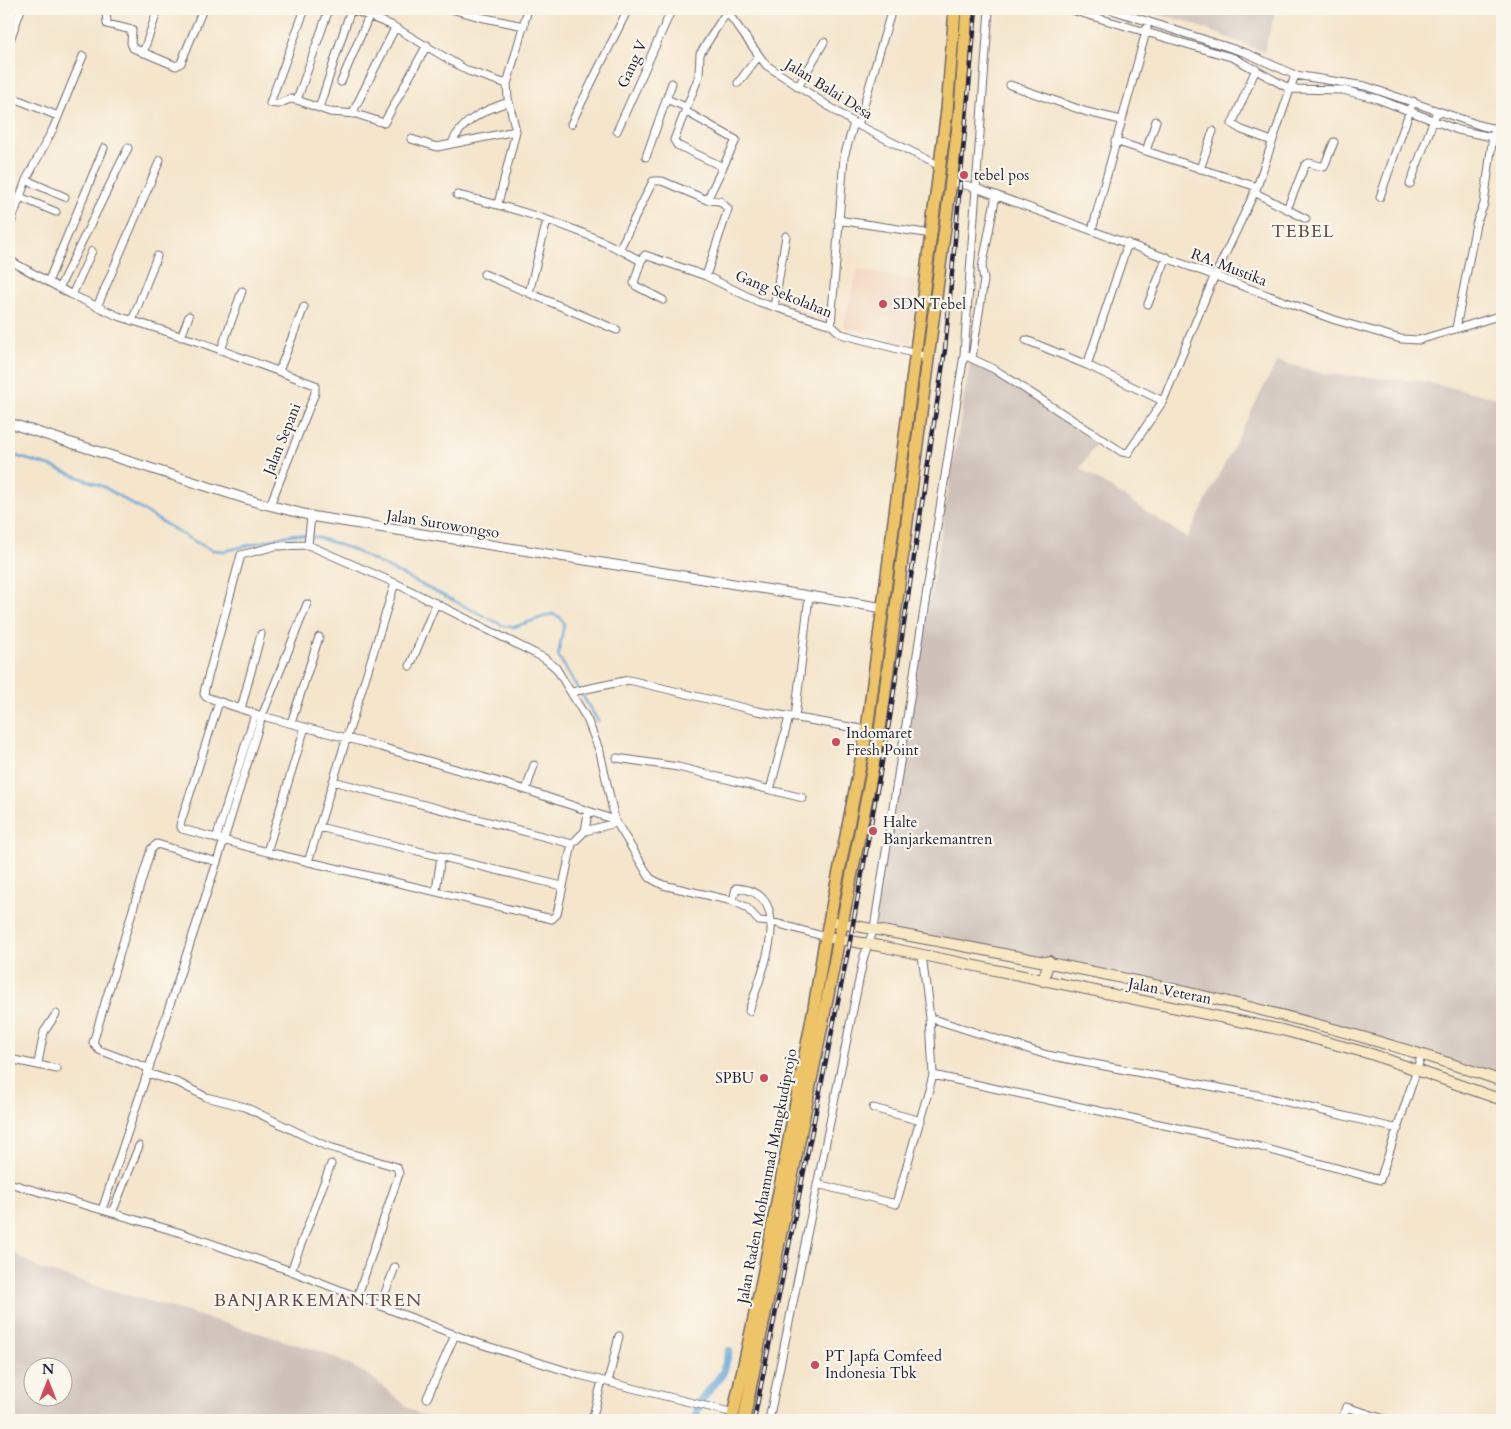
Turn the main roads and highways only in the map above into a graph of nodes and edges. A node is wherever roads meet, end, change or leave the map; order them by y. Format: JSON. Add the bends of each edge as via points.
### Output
{"nodes":[{"id":1,"x":955,"y":9,"type":"edge"},
{"id":2,"x":967,"y":9,"type":"edge"},
{"id":3,"x":923,"y":356,"type":"junction"},
{"id":4,"x":829,"y":921,"type":"junction"},
{"id":5,"x":842,"y":923,"type":"junction"},
{"id":6,"x":826,"y":937,"type":"junction"},
{"id":7,"x":838,"y":939,"type":"junction"},
{"id":8,"x":1049,"y":961,"type":"junction"},
{"id":9,"x":1044,"y":981,"type":"junction"},
{"id":10,"x":1502,"y":1081,"type":"edge"},
{"id":11,"x":1502,"y":1100,"type":"edge"},
{"id":12,"x":733,"y":1417,"type":"edge"},
{"id":13,"x":744,"y":1420,"type":"edge"}],
"edges":[{"from":1,"to":3,"type":"highway"},
{"from":2,"to":3,"type":"highway","via":[[960,112]]},
{"from":3,"to":4,"type":"highway","name":"Jalan Raden Mohammad Mangkudiprojo","via":[[867,730]]},
{"from":3,"to":5,"type":"highway","name":"Jalan Raden Mohammad Mangkudiprojo","via":[[880,731]]},
{"from":4,"to":5,"type":"main road","name":"Jalan Veteran"},
{"from":4,"to":6,"type":"highway","name":"Jalan Raden Mohammad Mangkudiprojo"},
{"from":5,"to":7,"type":"highway","name":"Jalan Raden Mohammad Mangkudiprojo"},
{"from":5,"to":8,"type":"main road","name":"Jalan Veteran"},
{"from":6,"to":7,"type":"main road","name":"Jalan Veteran"},
{"from":6,"to":12,"type":"highway","name":"Jalan Raden Mohammad Mangkudiprojo","via":[[762,1281]]},
{"from":7,"to":9,"type":"main road","name":"Jalan Veteran"},
{"from":7,"to":13,"type":"highway","name":"Jalan Raden Mohammad Mangkudiprojo"},
{"from":8,"to":9,"type":"main road"},
{"from":8,"to":10,"type":"main road","name":"Jalan Veteran","via":[[1287,1016],[1422,1054]]},
{"from":9,"to":11,"type":"main road","name":"Jalan Veteran","via":[[1282,1030],[1371,1054]]}]}
